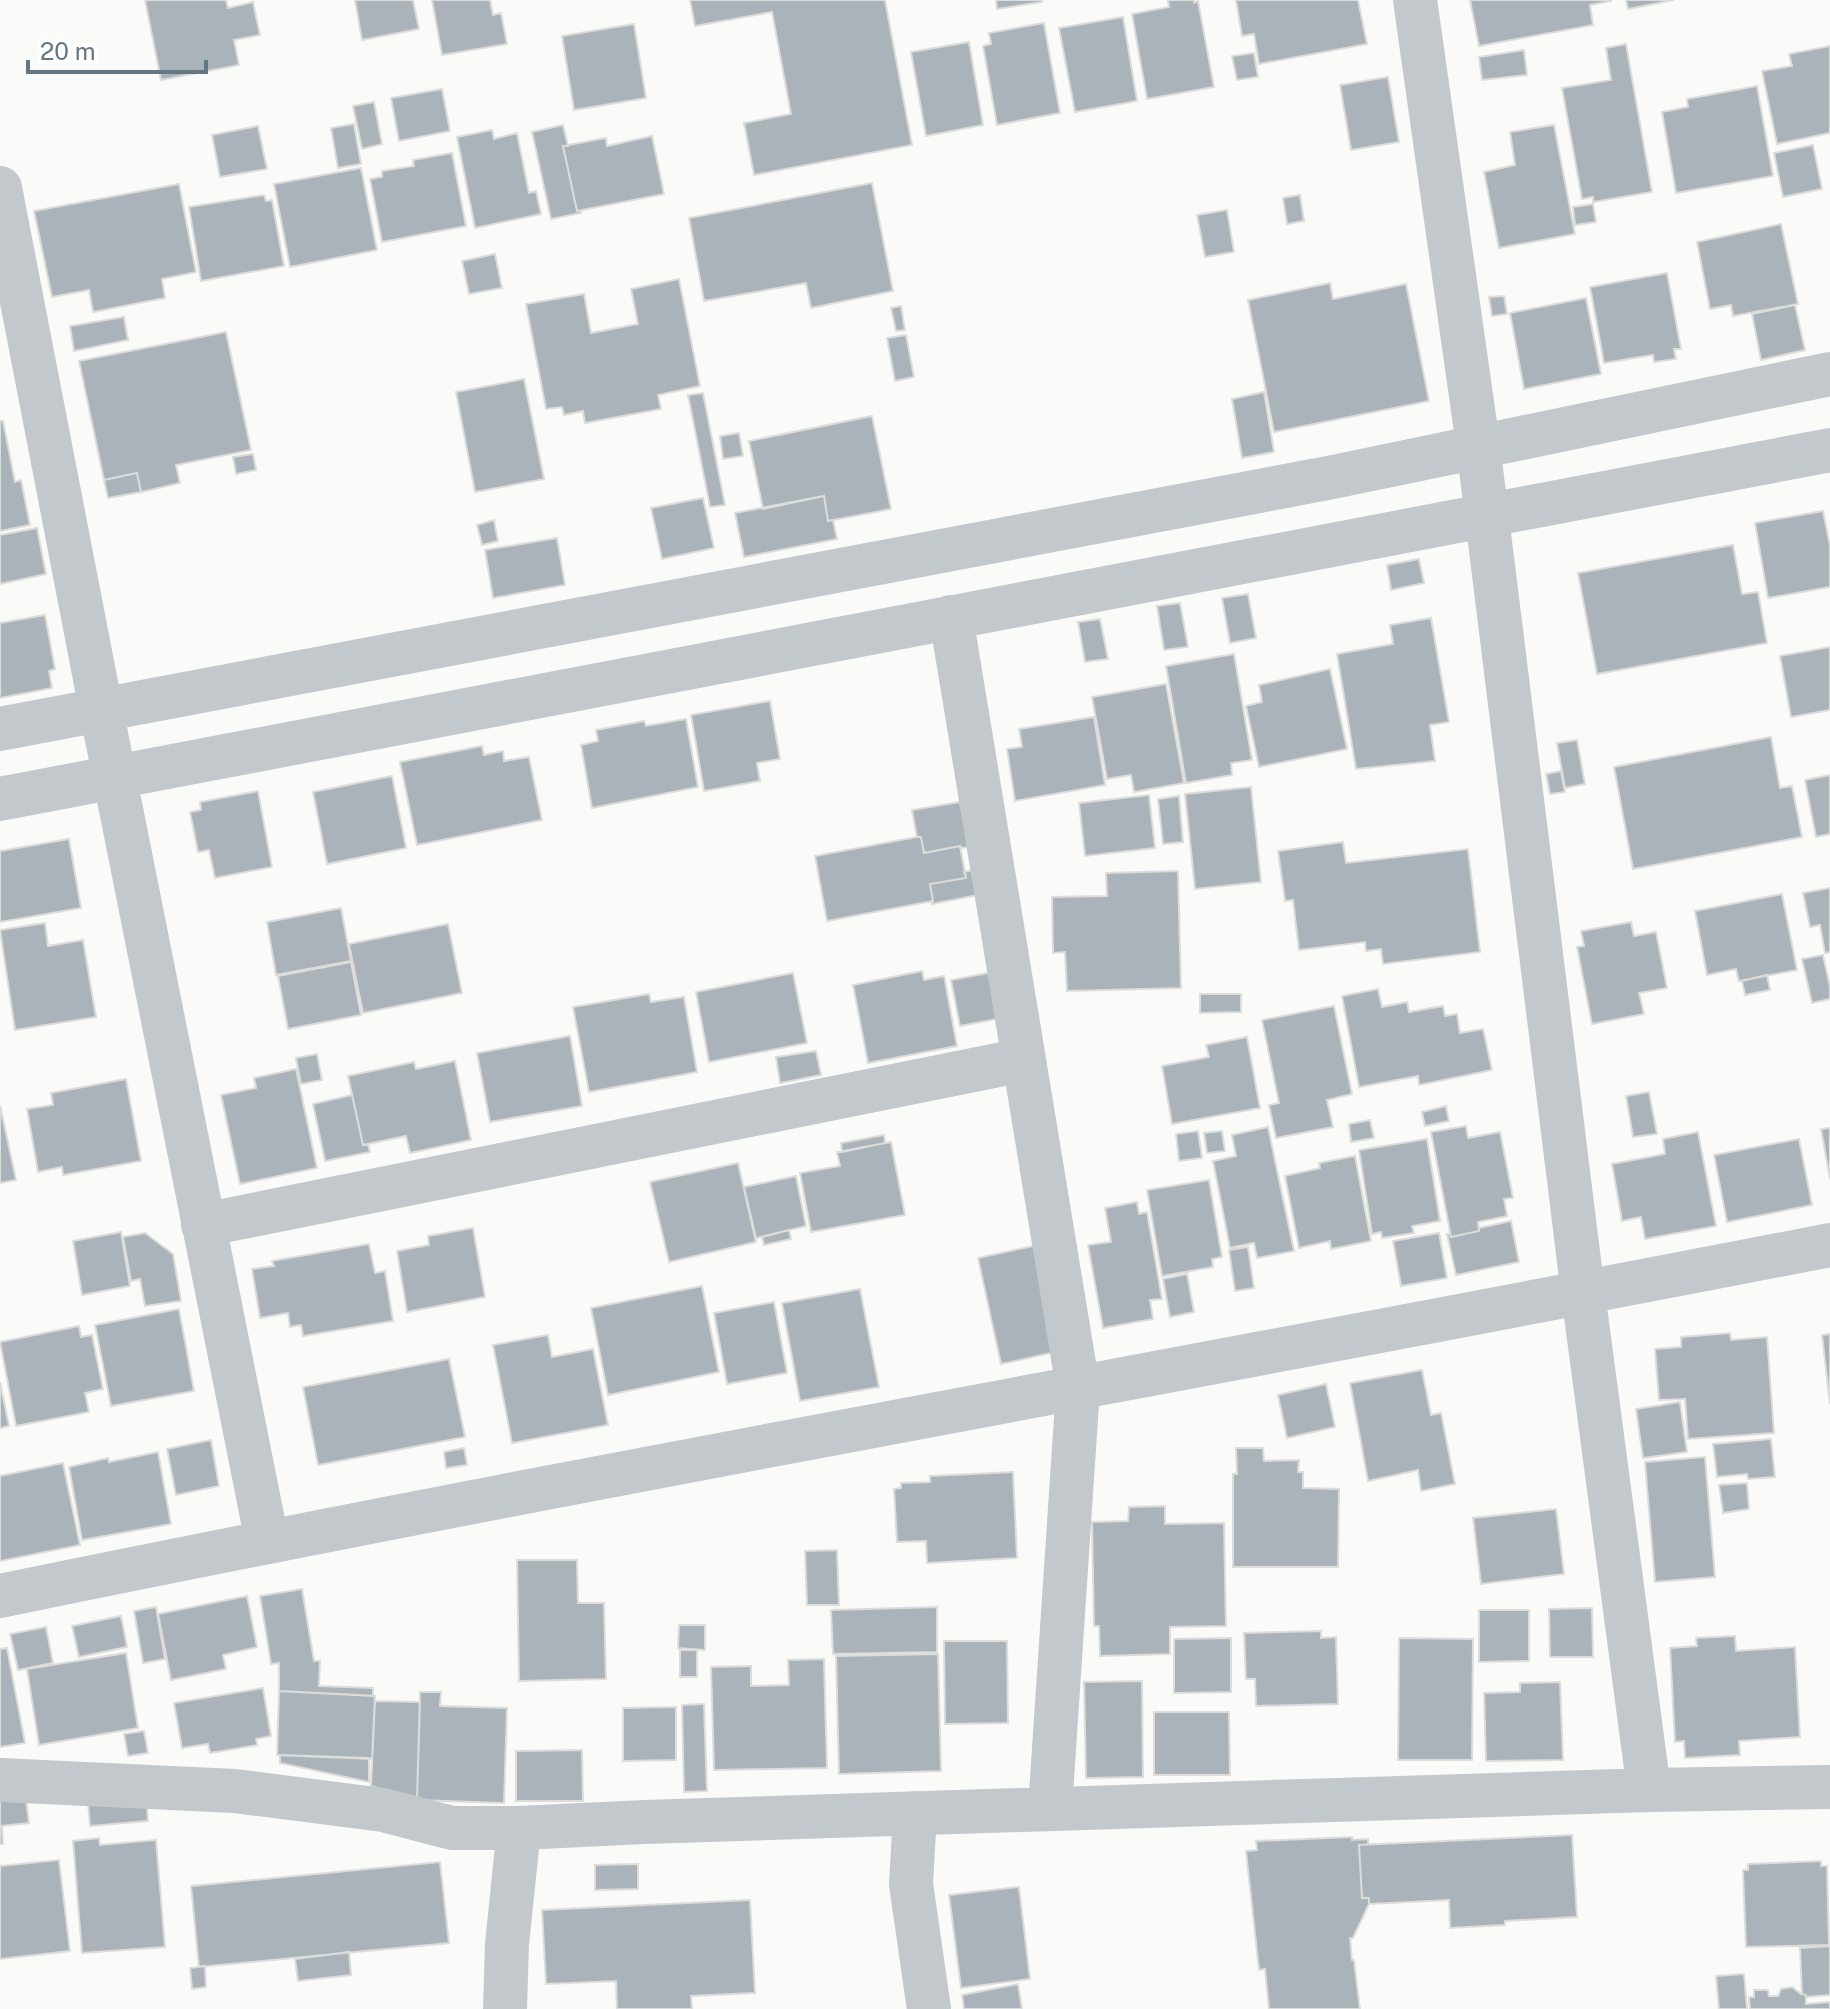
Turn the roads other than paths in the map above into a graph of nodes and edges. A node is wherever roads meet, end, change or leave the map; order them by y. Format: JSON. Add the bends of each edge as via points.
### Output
{"nodes":[{"id":1,"x":1415,"y":0,"type":"edge"},
{"id":2,"x":0,"y":188,"type":"edge"},
{"id":3,"x":1830,"y":374,"type":"edge"},
{"id":4,"x":1478,"y":445,"type":"junction"},
{"id":5,"x":1830,"y":450,"type":"edge"},
{"id":6,"x":1487,"y":516,"type":"junction"},
{"id":7,"x":951,"y":617,"type":"junction"},
{"id":8,"x":101,"y":709,"type":"junction"},
{"id":9,"x":0,"y":729,"type":"edge"},
{"id":10,"x":115,"y":776,"type":"junction"},
{"id":11,"x":0,"y":799,"type":"edge"},
{"id":12,"x":1023,"y":1060,"type":"junction"},
{"id":13,"x":203,"y":1225,"type":"junction"},
{"id":14,"x":1830,"y":1245,"type":"edge"},
{"id":15,"x":1583,"y":1293,"type":"junction"},
{"id":16,"x":1078,"y":1388,"type":"junction"},
{"id":17,"x":267,"y":1541,"type":"junction"},
{"id":18,"x":0,"y":1596,"type":"edge"},
{"id":19,"x":0,"y":1780,"type":"edge"},
{"id":20,"x":1830,"y":1787,"type":"edge"},
{"id":21,"x":1649,"y":1790,"type":"junction"},
{"id":22,"x":1050,"y":1809,"type":"junction"},
{"id":23,"x":915,"y":1813,"type":"junction"},
{"id":24,"x":519,"y":1828,"type":"junction"},
{"id":25,"x":505,"y":2009,"type":"edge"},
{"id":26,"x":929,"y":2009,"type":"edge"}],
"edges":[{"from":1,"to":4,"type":"street"},
{"from":2,"to":8,"type":"street"},
{"from":3,"to":4,"type":"street"},
{"from":4,"to":6,"type":"street"},
{"from":4,"to":8,"type":"street","via":[[1333,477]]},
{"from":5,"to":6,"type":"street"},
{"from":6,"to":7,"type":"street"},
{"from":6,"to":15,"type":"street"},
{"from":7,"to":10,"type":"street"},
{"from":7,"to":12,"type":"street"},
{"from":8,"to":9,"type":"street"},
{"from":8,"to":10,"type":"street"},
{"from":10,"to":11,"type":"street"},
{"from":10,"to":13,"type":"street"},
{"from":12,"to":13,"type":"street"},
{"from":12,"to":16,"type":"street"},
{"from":13,"to":17,"type":"street"},
{"from":14,"to":15,"type":"street"},
{"from":15,"to":16,"type":"street"},
{"from":15,"to":21,"type":"street"},
{"from":16,"to":17,"type":"street"},
{"from":16,"to":22,"type":"street"},
{"from":17,"to":18,"type":"street"},
{"from":19,"to":24,"type":"street","via":[[235,1791],[383,1810],[452,1828]]},
{"from":20,"to":21,"type":"street"},
{"from":21,"to":22,"type":"street"},
{"from":22,"to":23,"type":"street"},
{"from":23,"to":24,"type":"street"},
{"from":23,"to":26,"type":"street","via":[[911,1884]]},
{"from":24,"to":25,"type":"street"}]}
